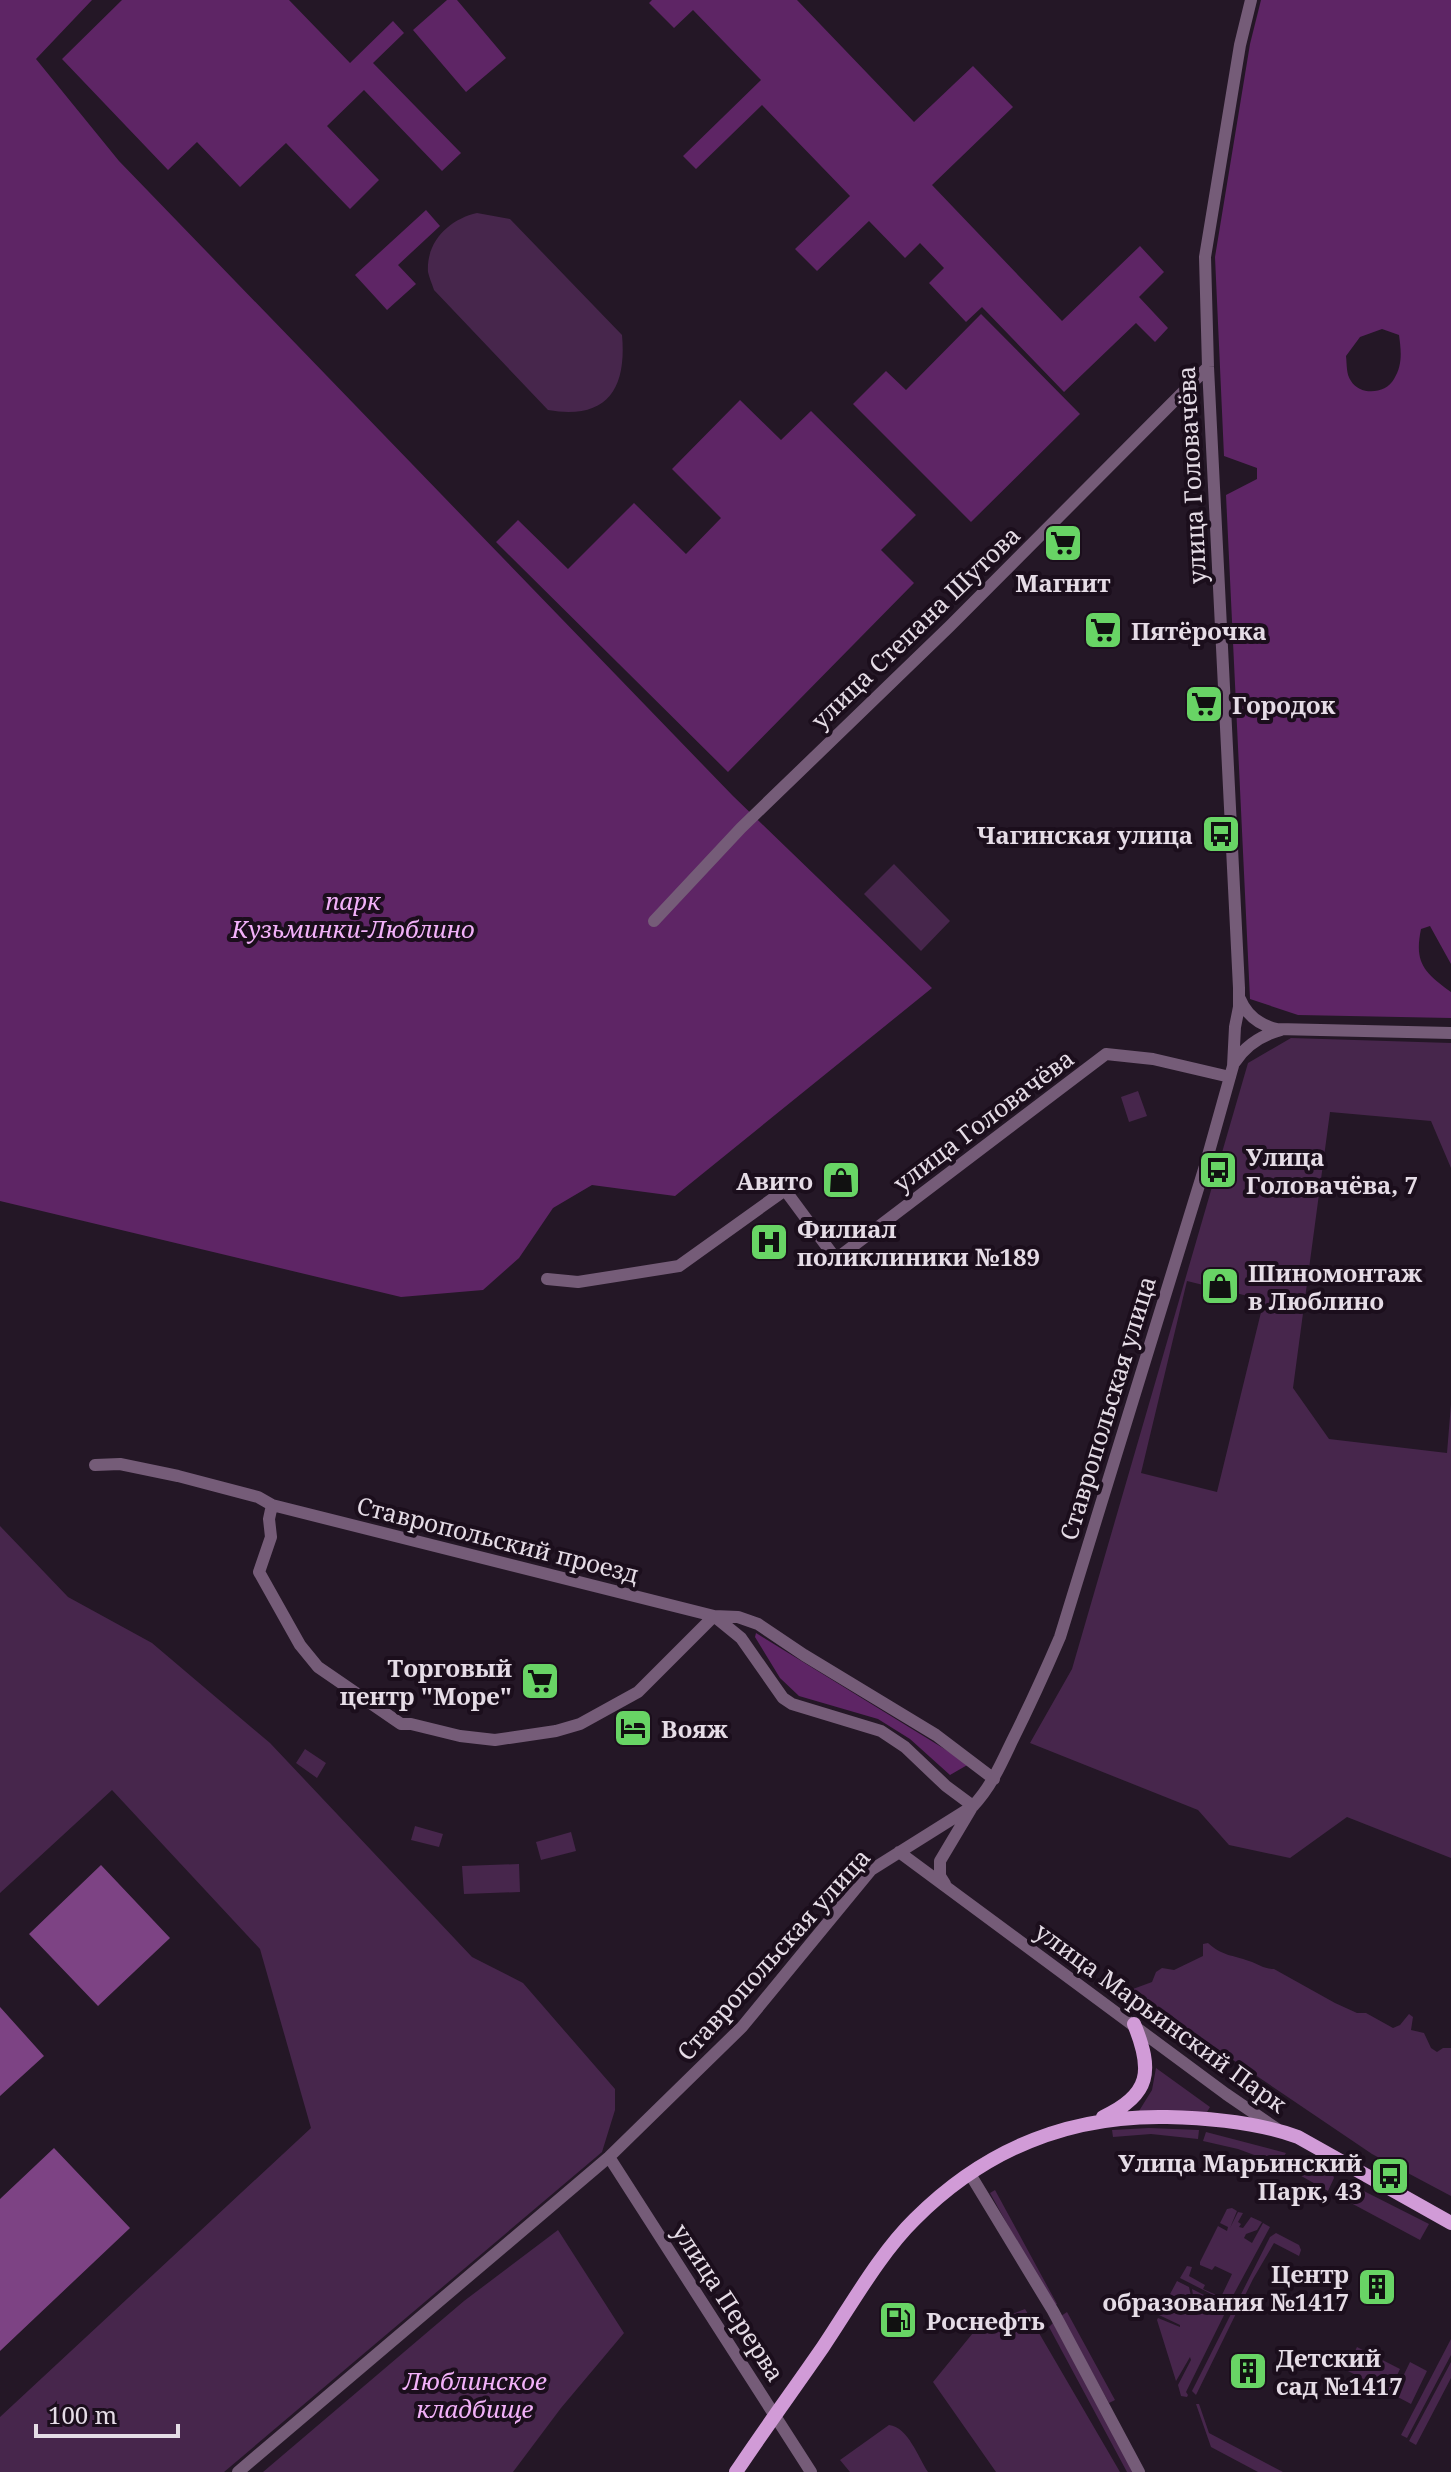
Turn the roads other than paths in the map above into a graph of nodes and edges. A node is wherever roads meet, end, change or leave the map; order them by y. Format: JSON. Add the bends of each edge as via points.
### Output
{"nodes":[{"id":1,"x":1251,"y":0,"type":"edge"},
{"id":2,"x":1208,"y":367,"type":"junction"},
{"id":3,"x":654,"y":921,"type":"dead end"},
{"id":4,"x":1240,"y":999,"type":"junction"},
{"id":5,"x":1257,"y":1021,"type":"junction"},
{"id":6,"x":1236,"y":1030,"type":"junction"},
{"id":7,"x":1284,"y":1030,"type":"junction"},
{"id":8,"x":1451,"y":1033,"type":"edge"},
{"id":9,"x":1255,"y":1042,"type":"junction"},
{"id":10,"x":1232,"y":1071,"type":"junction"},
{"id":11,"x":547,"y":1279,"type":"dead end"},
{"id":12,"x":95,"y":1465,"type":"dead end"},
{"id":13,"x":272,"y":1505,"type":"junction"},
{"id":14,"x":714,"y":1616,"type":"junction"},
{"id":15,"x":994,"y":1779,"type":"junction"},
{"id":16,"x":973,"y":1806,"type":"junction"},
{"id":17,"x":899,"y":1852,"type":"junction"},
{"id":18,"x":947,"y":1888,"type":"junction"},
{"id":19,"x":1134,"y":2024,"type":"junction"},
{"id":20,"x":1091,"y":2122,"type":"junction"},
{"id":21,"x":1279,"y":2130,"type":"junction"},
{"id":22,"x":609,"y":2157,"type":"junction"},
{"id":23,"x":970,"y":2174,"type":"junction"},
{"id":24,"x":1451,"y":2223,"type":"edge"},
{"id":25,"x":775,"y":2414,"type":"junction"},
{"id":26,"x":238,"y":2472,"type":"edge"},
{"id":27,"x":736,"y":2472,"type":"edge"},
{"id":28,"x":811,"y":2472,"type":"edge"},
{"id":29,"x":1139,"y":2472,"type":"edge"}],
"edges":[{"from":1,"to":2,"type":"street","name":"улица Головачёва","via":[[1205,257]]},
{"from":2,"to":3,"type":"street","name":"улица Степана Шутова","via":[[741,828]]},
{"from":2,"to":4,"type":"street","name":"улица Головачёва"},
{"from":4,"to":5,"type":"street"},
{"from":4,"to":6,"type":"street","name":"улица Головачёва"},
{"from":5,"to":6,"type":"street","via":[[1243,1019]]},
{"from":5,"to":7,"type":"street"},
{"from":5,"to":9,"type":"street","via":[[1261,1030]]},
{"from":6,"to":9,"type":"street","via":[[1241,1042]]},
{"from":6,"to":10,"type":"street","name":"Ставропольская улица"},
{"from":7,"to":8,"type":"street"},
{"from":7,"to":9,"type":"street"},
{"from":9,"to":10,"type":"street","name":"Ставропольская улица"},
{"from":10,"to":11,"type":"street","name":"улица Головачёва","via":[[1106,1054],[836,1259],[785,1190],[679,1266],[578,1282]]},
{"from":10,"to":15,"type":"street","name":"Ставропольская улица","via":[[1060,1637]]},
{"from":12,"to":13,"type":"street","name":"Ставропольский проезд","via":[[120,1464],[178,1476]]},
{"from":13,"to":14,"type":"street","name":"Ставропольский проезд"},
{"from":13,"to":14,"type":"street","via":[[271,1537],[259,1572],[300,1645],[318,1667],[401,1724],[495,1740],[580,1724],[638,1692]]},
{"from":14,"to":15,"type":"street","name":"Ставропольский проезд","via":[[758,1624],[936,1735]]},
{"from":14,"to":16,"type":"street","name":"Ставропольский проезд","via":[[741,1638],[783,1698],[881,1731]]},
{"from":15,"to":16,"type":"street","name":"Ставропольская улица"},
{"from":16,"to":17,"type":"street","name":"Ставропольская улица"},
{"from":16,"to":18,"type":"street","via":[[940,1861]]},
{"from":17,"to":18,"type":"street","name":"улица Марьинский Парк"},
{"from":17,"to":22,"type":"street","name":"Ставропольская улица","via":[[871,1870],[719,2052]]},
{"from":18,"to":19,"type":"street","name":"улица Марьинский Парк"},
{"from":19,"to":20,"type":"main road","via":[[1145,2077],[1129,2103]]},
{"from":19,"to":21,"type":"street","name":"улица Марьинский Парк"},
{"from":20,"to":21,"type":"main road","via":[[1133,2116],[1193,2118]]},
{"from":20,"to":23,"type":"main road","via":[[996,2155]]},
{"from":21,"to":24,"type":"main road","name":"улица Марьинский Парк"},
{"from":22,"to":25,"type":"street","name":"улица Перерва"},
{"from":22,"to":26,"type":"street","name":"Ставропольская улица"},
{"from":23,"to":25,"type":"main road","via":[[914,2220]]},
{"from":23,"to":29,"type":"street","via":[[1053,2311]]},
{"from":25,"to":27,"type":"main road"},
{"from":25,"to":28,"type":"street","name":"улица Перерва"}]}
